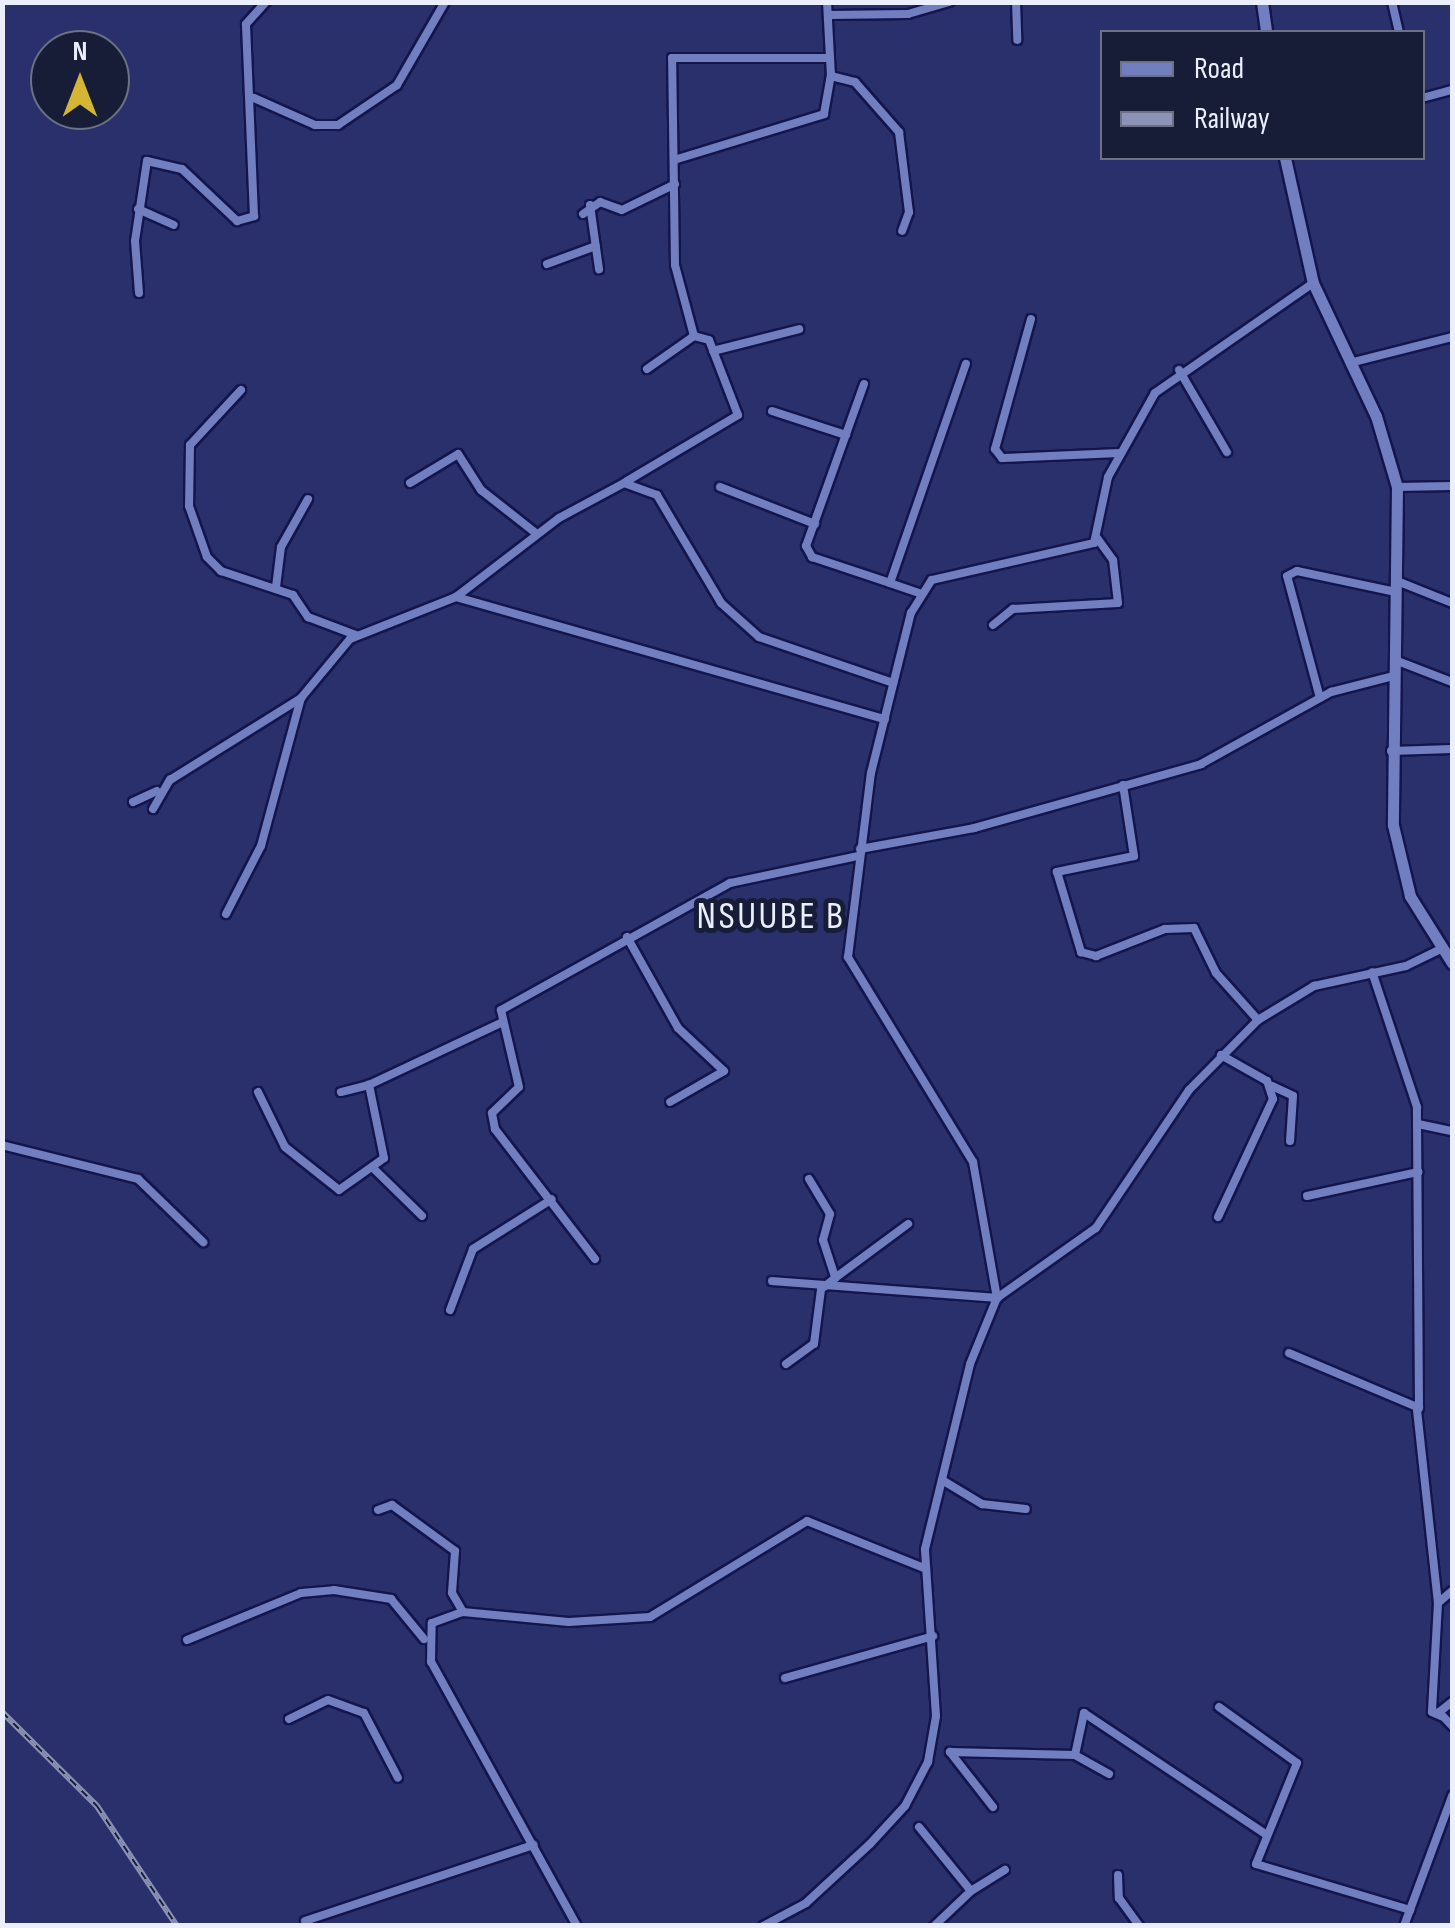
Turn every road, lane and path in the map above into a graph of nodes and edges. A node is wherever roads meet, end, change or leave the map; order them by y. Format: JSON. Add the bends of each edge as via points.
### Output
{"nodes":[{"id":1,"x":266,"y":2,"type":"edge"},
{"id":2,"x":445,"y":2,"type":"edge"},
{"id":3,"x":827,"y":2,"type":"edge"},
{"id":4,"x":949,"y":2,"type":"edge"},
{"id":5,"x":1016,"y":2,"type":"edge"},
{"id":6,"x":1262,"y":2,"type":"edge"},
{"id":7,"x":1392,"y":2,"type":"edge"},
{"id":8,"x":828,"y":15,"type":"junction"},
{"id":9,"x":1266,"y":30,"type":"edge"},
{"id":10,"x":1399,"y":30,"type":"edge"},
{"id":11,"x":1018,"y":40,"type":"dead end"},
{"id":12,"x":828,"y":58,"type":"junction"},
{"id":13,"x":831,"y":76,"type":"junction"},
{"id":14,"x":1452,"y":90,"type":"edge"},
{"id":15,"x":1425,"y":97,"type":"edge"},
{"id":16,"x":254,"y":98,"type":"junction"},
{"id":17,"x":674,"y":160,"type":"junction"},
{"id":18,"x":1285,"y":160,"type":"edge"},
{"id":19,"x":675,"y":184,"type":"junction"},
{"id":20,"x":590,"y":205,"type":"junction"},
{"id":21,"x":138,"y":209,"type":"junction"},
{"id":22,"x":583,"y":214,"type":"dead end"},
{"id":23,"x":174,"y":225,"type":"dead end"},
{"id":24,"x":902,"y":231,"type":"dead end"},
{"id":25,"x":596,"y":246,"type":"junction"},
{"id":26,"x":547,"y":264,"type":"dead end"},
{"id":27,"x":599,"y":268,"type":"dead end"},
{"id":28,"x":1313,"y":283,"type":"junction"},
{"id":29,"x":139,"y":293,"type":"dead end"},
{"id":30,"x":1031,"y":319,"type":"dead end"},
{"id":31,"x":800,"y":329,"type":"dead end"},
{"id":32,"x":694,"y":336,"type":"junction"},
{"id":33,"x":1452,"y":337,"type":"edge"},
{"id":34,"x":713,"y":351,"type":"junction"},
{"id":35,"x":1350,"y":363,"type":"junction"},
{"id":36,"x":966,"y":364,"type":"dead end"},
{"id":37,"x":647,"y":369,"type":"dead end"},
{"id":38,"x":1180,"y":370,"type":"junction"},
{"id":39,"x":864,"y":384,"type":"dead end"},
{"id":40,"x":242,"y":390,"type":"dead end"},
{"id":41,"x":772,"y":411,"type":"dead end"},
{"id":42,"x":846,"y":435,"type":"junction"},
{"id":43,"x":1227,"y":452,"type":"dead end"},
{"id":44,"x":1121,"y":453,"type":"junction"},
{"id":45,"x":410,"y":484,"type":"dead end"},
{"id":46,"x":624,"y":484,"type":"junction"},
{"id":47,"x":1452,"y":486,"type":"edge"},
{"id":48,"x":720,"y":487,"type":"dead end"},
{"id":49,"x":1397,"y":487,"type":"junction"},
{"id":50,"x":308,"y":499,"type":"dead end"},
{"id":51,"x":815,"y":524,"type":"junction"},
{"id":52,"x":537,"y":534,"type":"junction"},
{"id":53,"x":1098,"y":538,"type":"junction"},
{"id":54,"x":890,"y":583,"type":"junction"},
{"id":55,"x":1397,"y":586,"type":"junction"},
{"id":56,"x":276,"y":587,"type":"junction"},
{"id":57,"x":919,"y":594,"type":"junction"},
{"id":58,"x":456,"y":597,"type":"junction"},
{"id":59,"x":1452,"y":603,"type":"edge"},
{"id":60,"x":993,"y":625,"type":"dead end"},
{"id":61,"x":356,"y":635,"type":"junction"},
{"id":62,"x":1395,"y":660,"type":"junction"},
{"id":63,"x":1394,"y":676,"type":"junction"},
{"id":64,"x":1452,"y":682,"type":"edge"},
{"id":65,"x":894,"y":683,"type":"junction"},
{"id":66,"x":301,"y":698,"type":"junction"},
{"id":67,"x":1320,"y":698,"type":"junction"},
{"id":68,"x":885,"y":719,"type":"junction"},
{"id":69,"x":1452,"y":749,"type":"edge"},
{"id":70,"x":1391,"y":750,"type":"junction"},
{"id":71,"x":1123,"y":786,"type":"junction"},
{"id":72,"x":157,"y":791,"type":"junction"},
{"id":73,"x":133,"y":802,"type":"dead end"},
{"id":74,"x":154,"y":809,"type":"dead end"},
{"id":75,"x":859,"y":852,"type":"junction"},
{"id":76,"x":226,"y":914,"type":"dead end"},
{"id":77,"x":627,"y":937,"type":"junction"},
{"id":78,"x":1441,"y":949,"type":"junction"},
{"id":79,"x":1452,"y":963,"type":"edge"},
{"id":80,"x":1372,"y":972,"type":"junction"},
{"id":81,"x":1258,"y":1020,"type":"junction"},
{"id":82,"x":501,"y":1023,"type":"junction"},
{"id":83,"x":1220,"y":1055,"type":"junction"},
{"id":84,"x":368,"y":1085,"type":"junction"},
{"id":85,"x":1272,"y":1086,"type":"junction"},
{"id":86,"x":258,"y":1092,"type":"dead end"},
{"id":87,"x":341,"y":1092,"type":"dead end"},
{"id":88,"x":670,"y":1102,"type":"dead end"},
{"id":89,"x":1418,"y":1124,"type":"junction"},
{"id":90,"x":1452,"y":1130,"type":"edge"},
{"id":91,"x":1290,"y":1141,"type":"dead end"},
{"id":92,"x":2,"y":1144,"type":"edge"},
{"id":93,"x":372,"y":1167,"type":"junction"},
{"id":94,"x":1418,"y":1172,"type":"junction"},
{"id":95,"x":809,"y":1179,"type":"dead end"},
{"id":96,"x":1307,"y":1196,"type":"dead end"},
{"id":97,"x":552,"y":1199,"type":"junction"},
{"id":98,"x":422,"y":1216,"type":"dead end"},
{"id":99,"x":1218,"y":1217,"type":"dead end"},
{"id":100,"x":908,"y":1224,"type":"dead end"},
{"id":101,"x":203,"y":1242,"type":"dead end"},
{"id":102,"x":595,"y":1259,"type":"dead end"},
{"id":103,"x":835,"y":1278,"type":"junction"},
{"id":104,"x":772,"y":1281,"type":"dead end"},
{"id":105,"x":821,"y":1289,"type":"junction"},
{"id":106,"x":997,"y":1298,"type":"junction"},
{"id":107,"x":450,"y":1310,"type":"dead end"},
{"id":108,"x":1289,"y":1352,"type":"dead end"},
{"id":109,"x":786,"y":1364,"type":"dead end"},
{"id":110,"x":1417,"y":1410,"type":"junction"},
{"id":111,"x":942,"y":1480,"type":"junction"},
{"id":112,"x":1026,"y":1509,"type":"dead end"},
{"id":113,"x":378,"y":1510,"type":"dead end"},
{"id":114,"x":924,"y":1568,"type":"junction"},
{"id":115,"x":1452,"y":1591,"type":"edge"},
{"id":116,"x":1438,"y":1603,"type":"junction"},
{"id":117,"x":463,"y":1612,"type":"junction"},
{"id":118,"x":933,"y":1636,"type":"junction"},
{"id":119,"x":187,"y":1640,"type":"dead end"},
{"id":120,"x":426,"y":1643,"type":"junction"},
{"id":121,"x":785,"y":1678,"type":"dead end"},
{"id":122,"x":1452,"y":1702,"type":"edge"},
{"id":123,"x":1219,"y":1706,"type":"dead end"},
{"id":124,"x":1441,"y":1716,"type":"junction"},
{"id":125,"x":289,"y":1719,"type":"dead end"},
{"id":126,"x":1452,"y":1726,"type":"edge"},
{"id":127,"x":934,"y":1738,"type":"junction"},
{"id":128,"x":950,"y":1752,"type":"junction"},
{"id":129,"x":1075,"y":1755,"type":"junction"},
{"id":130,"x":1108,"y":1774,"type":"dead end"},
{"id":131,"x":398,"y":1778,"type":"dead end"},
{"id":132,"x":1452,"y":1796,"type":"edge"},
{"id":133,"x":993,"y":1807,"type":"dead end"},
{"id":134,"x":919,"y":1827,"type":"dead end"},
{"id":135,"x":1264,"y":1833,"type":"junction"},
{"id":136,"x":534,"y":1845,"type":"junction"},
{"id":137,"x":1005,"y":1870,"type":"dead end"},
{"id":138,"x":1118,"y":1875,"type":"dead end"},
{"id":139,"x":971,"y":1891,"type":"junction"},
{"id":140,"x":1410,"y":1910,"type":"junction"},
{"id":141,"x":305,"y":1920,"type":"dead end"},
{"id":142,"x":577,"y":1926,"type":"edge"},
{"id":143,"x":764,"y":1926,"type":"edge"},
{"id":144,"x":934,"y":1926,"type":"edge"},
{"id":145,"x":1139,"y":1926,"type":"edge"},
{"id":146,"x":1404,"y":1926,"type":"edge"}],
"edges":[{"from":1,"to":16,"type":"street","via":[[246,24]]},
{"from":2,"to":16,"type":"street","via":[[397,85],[338,125],[314,125]]},
{"from":3,"to":8,"type":"street"},
{"from":4,"to":8,"type":"street","via":[[908,14]]},
{"from":5,"to":11,"type":"street"},
{"from":6,"to":9,"type":"street"},
{"from":7,"to":10,"type":"street"},
{"from":8,"to":12,"type":"street"},
{"from":12,"to":13,"type":"street"},
{"from":12,"to":17,"type":"street","via":[[672,58]]},
{"from":13,"to":17,"type":"street","via":[[819,118]]},
{"from":13,"to":24,"type":"street","via":[[855,82],[900,132],[909,212]]},
{"from":14,"to":15,"type":"street"},
{"from":16,"to":21,"type":"street","via":[[250,221],[237,221],[182,170],[153,159],[140,170]]},
{"from":17,"to":19,"type":"street"},
{"from":18,"to":28,"type":"street"},
{"from":19,"to":20,"type":"street","via":[[622,210]]},
{"from":19,"to":32,"type":"street","via":[[677,282]]},
{"from":20,"to":22,"type":"street"},
{"from":20,"to":25,"type":"street"},
{"from":21,"to":23,"type":"street"},
{"from":21,"to":29,"type":"street"},
{"from":25,"to":26,"type":"street"},
{"from":25,"to":27,"type":"street"},
{"from":28,"to":35,"type":"street"},
{"from":28,"to":38,"type":"street"},
{"from":30,"to":44,"type":"street","via":[[995,449],[1002,458]]},
{"from":31,"to":34,"type":"street"},
{"from":32,"to":34,"type":"street"},
{"from":32,"to":37,"type":"street"},
{"from":33,"to":35,"type":"street"},
{"from":34,"to":46,"type":"street","via":[[738,415]]},
{"from":35,"to":49,"type":"street","via":[[1376,416]]},
{"from":36,"to":54,"type":"street"},
{"from":38,"to":43,"type":"street"},
{"from":38,"to":44,"type":"street","via":[[1155,393]]},
{"from":39,"to":42,"type":"street"},
{"from":40,"to":56,"type":"street","via":[[190,446],[189,506],[216,567]]},
{"from":41,"to":42,"type":"street"},
{"from":42,"to":51,"type":"street"},
{"from":44,"to":53,"type":"street","via":[[1103,491]]},
{"from":45,"to":52,"type":"street","via":[[458,454],[481,490]]},
{"from":46,"to":52,"type":"street"},
{"from":46,"to":65,"type":"street","via":[[657,496],[721,603],[758,637]]},
{"from":47,"to":49,"type":"street"},
{"from":48,"to":51,"type":"street"},
{"from":49,"to":55,"type":"street"},
{"from":50,"to":56,"type":"street","via":[[282,546]]},
{"from":51,"to":54,"type":"street","via":[[806,546],[812,558]]},
{"from":52,"to":58,"type":"street"},
{"from":53,"to":57,"type":"street","via":[[1063,554],[944,576]]},
{"from":53,"to":60,"type":"street","via":[[1112,560],[1118,603],[1013,609]]},
{"from":54,"to":57,"type":"street"},
{"from":55,"to":59,"type":"street"},
{"from":55,"to":62,"type":"street"},
{"from":55,"to":67,"type":"street","via":[[1297,570],[1287,576]]},
{"from":56,"to":61,"type":"street","via":[[302,603],[308,616]]},
{"from":57,"to":65,"type":"street"},
{"from":58,"to":61,"type":"street"},
{"from":58,"to":68,"type":"street"},
{"from":61,"to":66,"type":"street"},
{"from":62,"to":63,"type":"street"},
{"from":62,"to":64,"type":"street"},
{"from":63,"to":67,"type":"street"},
{"from":63,"to":70,"type":"street"},
{"from":65,"to":68,"type":"street"},
{"from":66,"to":72,"type":"street"},
{"from":66,"to":76,"type":"street","via":[[261,846]]},
{"from":67,"to":71,"type":"street","via":[[1219,758]]},
{"from":68,"to":75,"type":"street"},
{"from":69,"to":70,"type":"street"},
{"from":70,"to":78,"type":"street","via":[[1403,874]]},
{"from":71,"to":75,"type":"street"},
{"from":71,"to":81,"type":"street","via":[[1134,856],[1056,872],[1082,952],[1096,956],[1165,929],[1194,928],[1216,973]]},
{"from":72,"to":73,"type":"street"},
{"from":72,"to":74,"type":"street"},
{"from":75,"to":77,"type":"street","via":[[740,880]]},
{"from":75,"to":106,"type":"street","via":[[848,957],[973,1162],[978,1222]]},
{"from":77,"to":82,"type":"street","via":[[503,1008]]},
{"from":77,"to":88,"type":"street","via":[[678,1028],[724,1069],[721,1078]]},
{"from":78,"to":79,"type":"street"},
{"from":78,"to":80,"type":"street"},
{"from":80,"to":81,"type":"street","via":[[1304,990]]},
{"from":80,"to":89,"type":"street","via":[[1416,1098]]},
{"from":81,"to":83,"type":"street"},
{"from":82,"to":84,"type":"street"},
{"from":82,"to":97,"type":"street","via":[[519,1087],[492,1120]]},
{"from":83,"to":85,"type":"street"},
{"from":83,"to":106,"type":"street","via":[[1096,1228]]},
{"from":84,"to":87,"type":"street"},
{"from":84,"to":93,"type":"street","via":[[384,1158]]},
{"from":85,"to":91,"type":"street","via":[[1293,1096]]},
{"from":85,"to":99,"type":"street","via":[[1271,1106]]},
{"from":86,"to":93,"type":"street","via":[[285,1147],[340,1190]]},
{"from":89,"to":90,"type":"street"},
{"from":89,"to":94,"type":"street"},
{"from":92,"to":101,"type":"street","via":[[138,1179]]},
{"from":93,"to":98,"type":"street"},
{"from":94,"to":96,"type":"street"},
{"from":94,"to":110,"type":"street"},
{"from":95,"to":103,"type":"street","via":[[830,1214],[822,1240]]},
{"from":97,"to":102,"type":"street"},
{"from":97,"to":107,"type":"street","via":[[473,1249]]},
{"from":100,"to":103,"type":"street"},
{"from":103,"to":105,"type":"street"},
{"from":104,"to":105,"type":"street"},
{"from":105,"to":106,"type":"street"},
{"from":105,"to":109,"type":"street","via":[[814,1344]]},
{"from":106,"to":111,"type":"street","via":[[970,1364]]},
{"from":108,"to":110,"type":"street"},
{"from":110,"to":116,"type":"street"},
{"from":111,"to":112,"type":"street","via":[[982,1504]]},
{"from":111,"to":114,"type":"street"},
{"from":113,"to":117,"type":"street","via":[[392,1505],[455,1551],[452,1593]]},
{"from":114,"to":117,"type":"street","via":[[806,1521],[650,1617],[569,1622]]},
{"from":114,"to":118,"type":"street"},
{"from":115,"to":116,"type":"street"},
{"from":116,"to":124,"type":"street","via":[[1430,1653],[1432,1712]]},
{"from":117,"to":120,"type":"street","via":[[432,1623]]},
{"from":118,"to":121,"type":"street"},
{"from":118,"to":127,"type":"street"},
{"from":119,"to":120,"type":"street","via":[[302,1593],[334,1590],[391,1599]]},
{"from":120,"to":136,"type":"street"},
{"from":122,"to":124,"type":"street"},
{"from":123,"to":135,"type":"street","via":[[1296,1764]]},
{"from":124,"to":126,"type":"street"},
{"from":125,"to":131,"type":"street","via":[[328,1700],[364,1713]]},
{"from":127,"to":128,"type":"street"},
{"from":127,"to":143,"type":"street","via":[[904,1806],[870,1844],[806,1903]]},
{"from":128,"to":129,"type":"street"},
{"from":128,"to":133,"type":"street"},
{"from":129,"to":130,"type":"street"},
{"from":129,"to":135,"type":"street","via":[[1084,1713]]},
{"from":132,"to":140,"type":"street"},
{"from":134,"to":139,"type":"street"},
{"from":135,"to":140,"type":"street","via":[[1253,1856],[1260,1867]]},
{"from":136,"to":141,"type":"street"},
{"from":136,"to":142,"type":"street"},
{"from":137,"to":139,"type":"street"},
{"from":138,"to":145,"type":"street","via":[[1119,1898]]},
{"from":139,"to":144,"type":"street"},
{"from":140,"to":146,"type":"street"}]}
